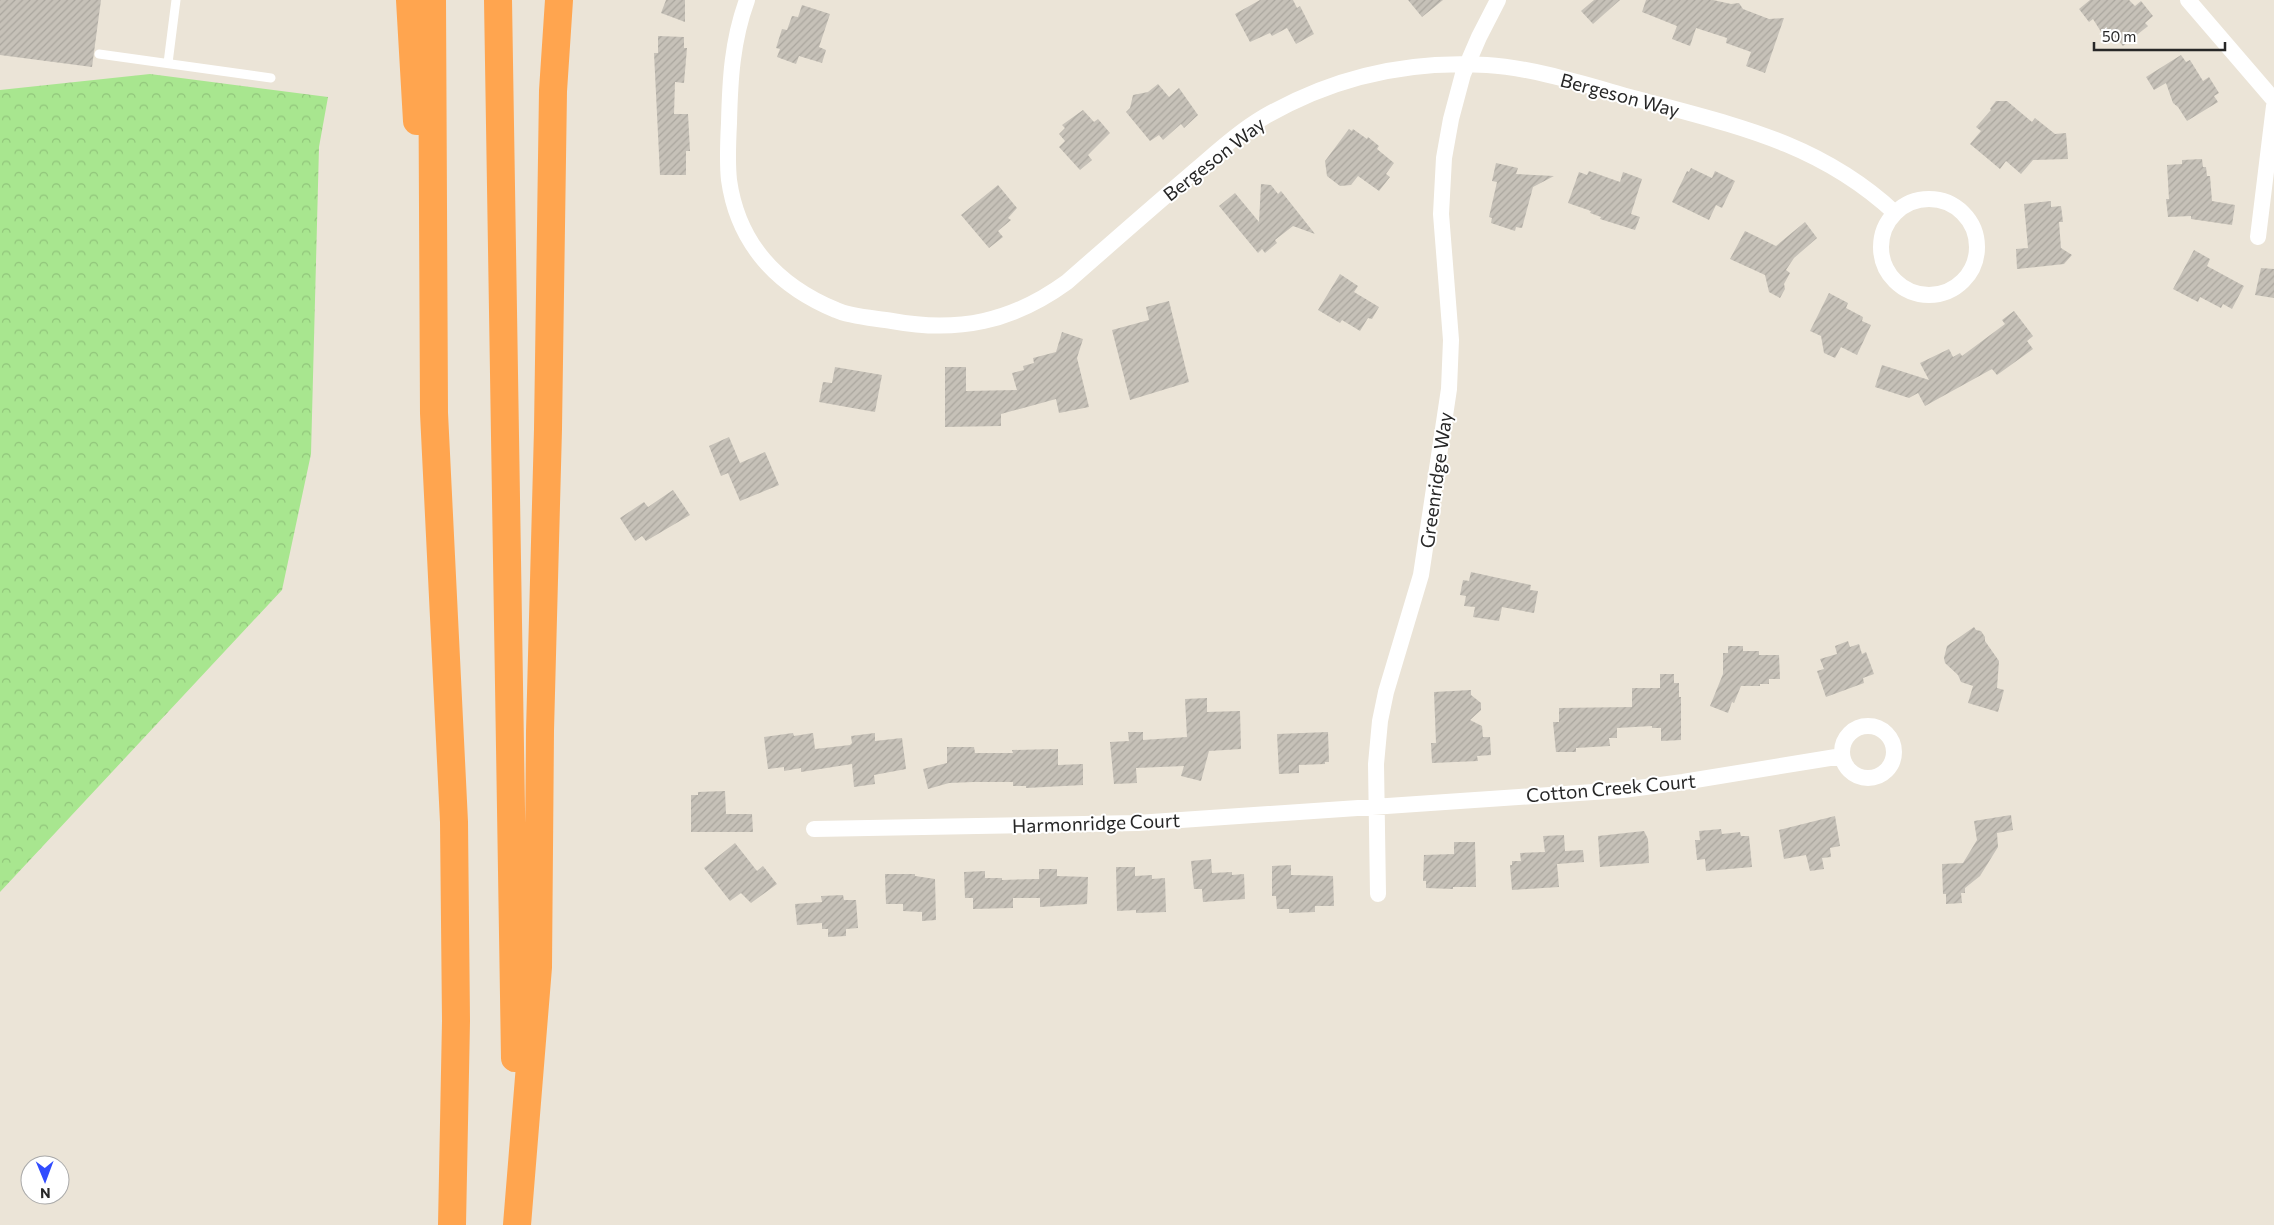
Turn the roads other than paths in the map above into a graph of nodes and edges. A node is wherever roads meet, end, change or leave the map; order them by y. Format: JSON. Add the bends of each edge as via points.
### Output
{"nodes":[{"id":1,"x":176,"y":0,"type":"edge"},
{"id":2,"x":410,"y":0,"type":"edge"},
{"id":3,"x":432,"y":0,"type":"edge"},
{"id":4,"x":498,"y":0,"type":"edge"},
{"id":5,"x":559,"y":0,"type":"edge"},
{"id":6,"x":747,"y":0,"type":"edge"},
{"id":7,"x":1498,"y":0,"type":"edge"},
{"id":8,"x":2188,"y":0,"type":"edge"},
{"id":9,"x":99,"y":54,"type":"dead end"},
{"id":10,"x":168,"y":63,"type":"junction"},
{"id":11,"x":1467,"y":64,"type":"junction"},
{"id":12,"x":271,"y":78,"type":"dead end"},
{"id":13,"x":2274,"y":100,"type":"edge"},
{"id":14,"x":2274,"y":106,"type":"edge"},
{"id":15,"x":1895,"y":214,"type":"junction"},
{"id":16,"x":2258,"y":237,"type":"dead end"},
{"id":17,"x":434,"y":413,"type":"junction"},
{"id":18,"x":1842,"y":756,"type":"dead end"},
{"id":19,"x":1378,"y":806,"type":"junction"},
{"id":20,"x":814,"y":829,"type":"dead end"},
{"id":21,"x":1378,"y":894,"type":"dead end"},
{"id":22,"x":517,"y":1221,"type":"edge"},
{"id":23,"x":452,"y":1225,"type":"edge"}],
"edges":[{"from":1,"to":10,"type":"lane"},
{"from":2,"to":17,"type":"highway"},
{"from":3,"to":17,"type":"highway"},
{"from":4,"to":22,"type":"highway"},
{"from":5,"to":22,"type":"highway","via":[[553,92],[538,968]]},
{"from":6,"to":11,"type":"street","name":"Bergeson Way","via":[[735,37],[731,69],[729,174],[734,203],[746,234],[764,261],[793,289],[822,305],[845,313],[917,326],[984,322],[1024,309],[1053,293],[1237,135],[1294,100],[1376,72],[1414,65]]},
{"from":7,"to":11,"type":"street","name":"Greenridge Way"},
{"from":8,"to":13,"type":"street"},
{"from":9,"to":10,"type":"lane"},
{"from":10,"to":12,"type":"lane"},
{"from":11,"to":15,"type":"street","name":"Bergeson Way","via":[[1536,72],[1750,129],[1835,168]]},
{"from":11,"to":19,"type":"street","name":"Greenridge Way","via":[[1449,128],[1442,185],[1441,227],[1450,340],[1449,389],[1421,575],[1380,721],[1376,756]]},
{"from":14,"to":16,"type":"street"},
{"from":15,"to":15,"type":"street","via":[[1886,226],[1881,247],[1885,268],[1898,285],[1928,296],[1948,292],[1965,280],[1974,266],[1977,246],[1974,229],[1962,212],[1948,203],[1924,199],[1905,206]]},
{"from":17,"to":23,"type":"highway","via":[[454,822],[456,1029]]},
{"from":18,"to":19,"type":"street","name":"Cotton Creek Court","via":[[1651,787]]},
{"from":19,"to":20,"type":"street","name":"Harmonridge Court","via":[[1137,823]]},
{"from":19,"to":21,"type":"street","name":"Greenridge Way"}]}
